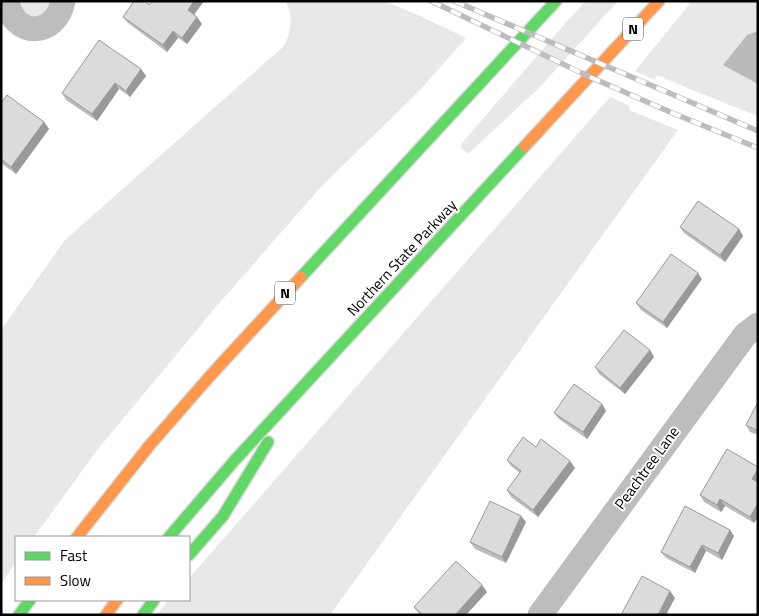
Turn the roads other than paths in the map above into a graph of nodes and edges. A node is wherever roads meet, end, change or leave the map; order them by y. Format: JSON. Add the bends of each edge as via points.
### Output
{"nodes":[{"id":1,"x":63,"y":1,"type":"edge"},
{"id":2,"x":556,"y":1,"type":"edge"},
{"id":3,"x":659,"y":1,"type":"edge"},
{"id":4,"x":5,"y":9,"type":"edge"},
{"id":5,"x":758,"y":326,"type":"edge"},
{"id":6,"x":301,"y":388,"type":"junction"},
{"id":7,"x":78,"y":536,"type":"edge"},
{"id":8,"x":170,"y":536,"type":"edge"},
{"id":9,"x":190,"y":554,"type":"edge"},
{"id":10,"x":29,"y":601,"type":"edge"},
{"id":11,"x":117,"y":601,"type":"edge"},
{"id":12,"x":153,"y":601,"type":"edge"},
{"id":13,"x":19,"y":615,"type":"edge"},
{"id":14,"x":106,"y":615,"type":"edge"},
{"id":15,"x":143,"y":615,"type":"edge"},
{"id":16,"x":540,"y":615,"type":"edge"}],
"edges":[{"from":1,"to":4,"type":"street","via":[[56,19],[39,29],[20,25]]},
{"from":2,"to":7,"type":"highway","number":"N","via":[[210,376]]},
{"from":3,"to":6,"type":"highway","name":"Northern State Parkway","number":"N"},
{"from":5,"to":16,"type":"street","name":"Peachtree Lane","via":[[745,335]]},
{"from":6,"to":8,"type":"highway","name":"Northern State Parkway","number":"N"},
{"from":6,"to":9,"type":"highway","via":[[223,516]]},
{"from":10,"to":13,"type":"highway"},
{"from":11,"to":14,"type":"highway"},
{"from":12,"to":15,"type":"highway"}]}
